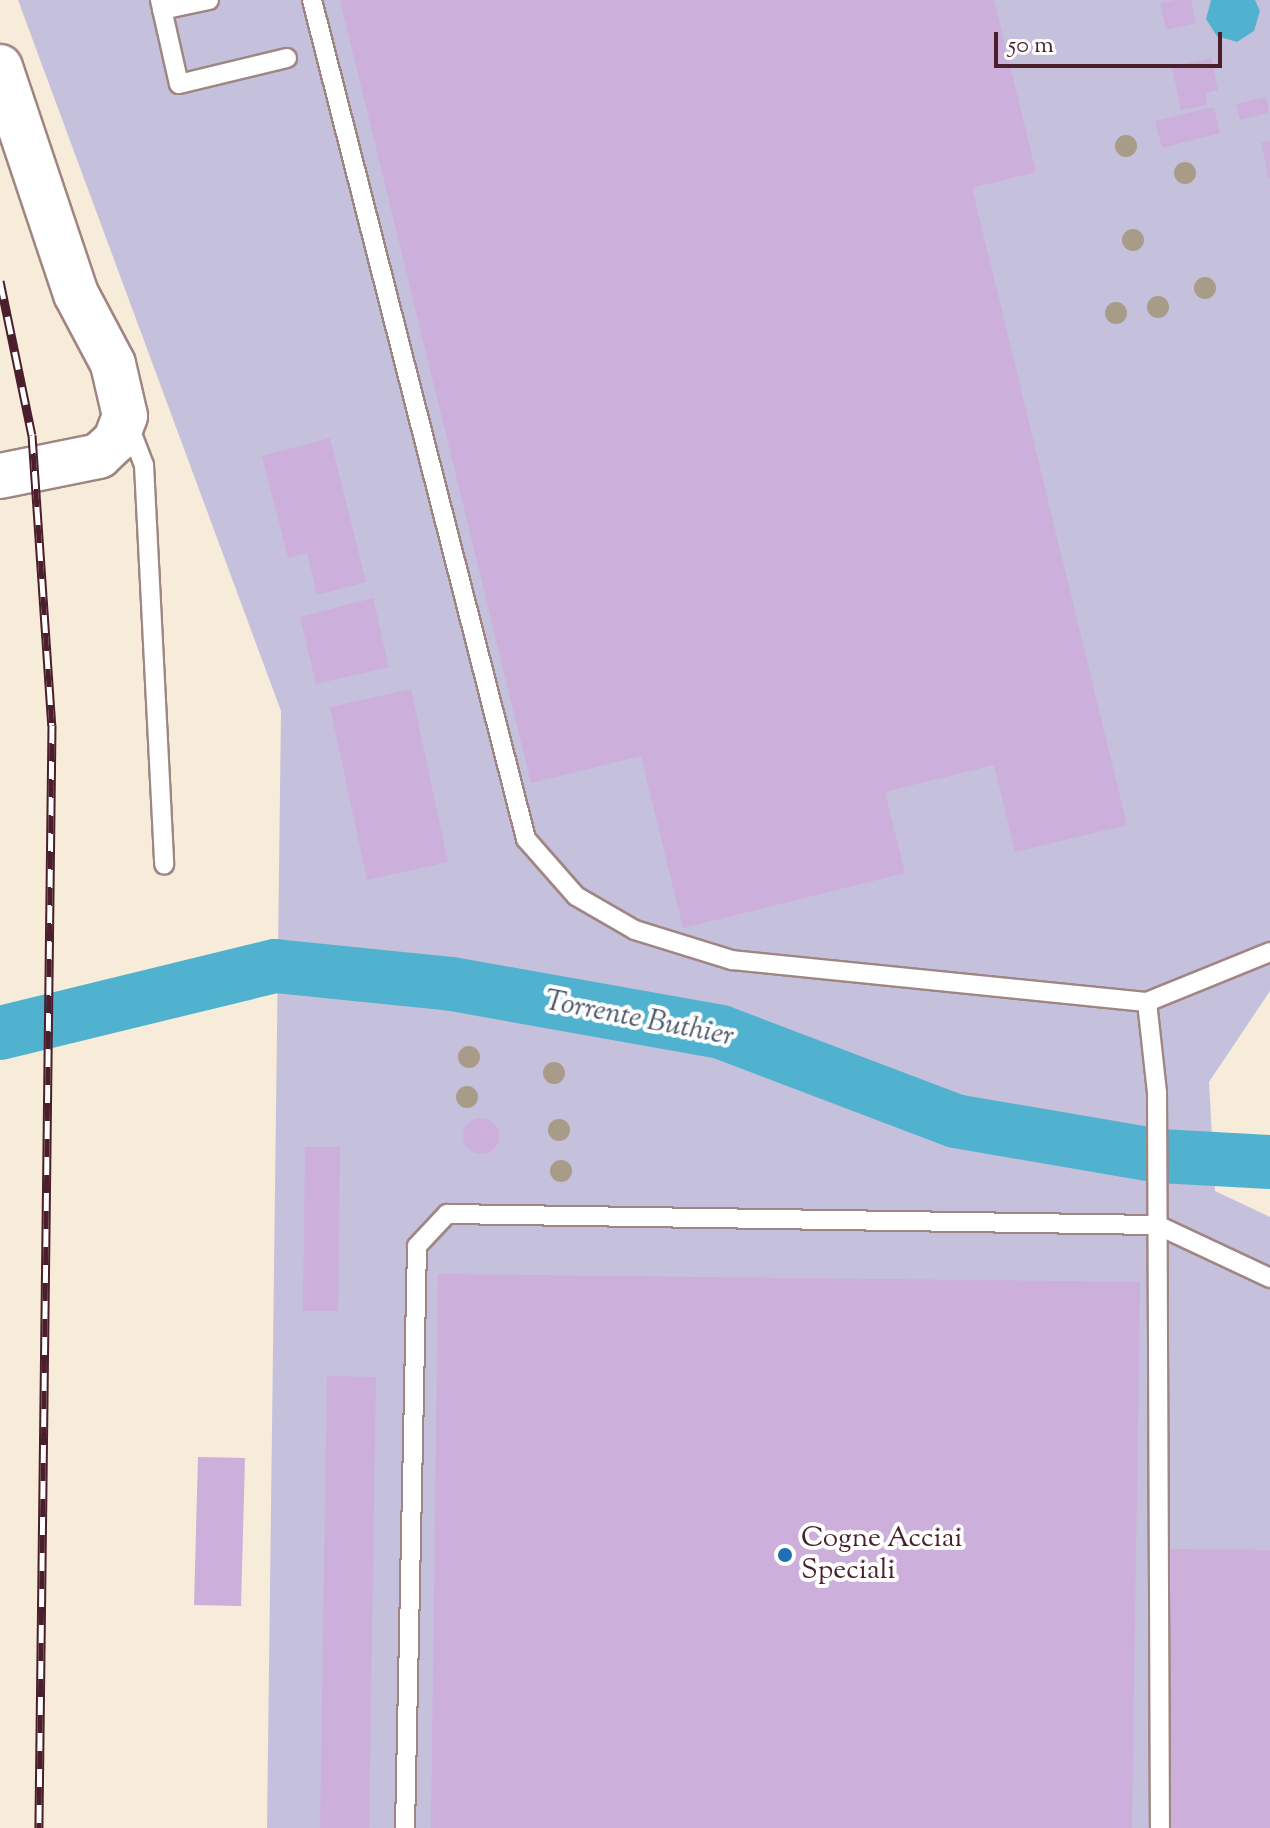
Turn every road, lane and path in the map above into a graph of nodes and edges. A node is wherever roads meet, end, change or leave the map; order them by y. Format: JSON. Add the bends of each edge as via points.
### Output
{"nodes":[{"id":1,"x":209,"y":0,"type":"edge"},
{"id":2,"x":312,"y":0,"type":"edge"},
{"id":3,"x":161,"y":5,"type":"edge"},
{"id":4,"x":287,"y":58,"type":"dead end"},
{"id":5,"x":0,"y":67,"type":"edge"},
{"id":6,"x":125,"y":416,"type":"junction"},
{"id":7,"x":0,"y":476,"type":"edge"},
{"id":8,"x":164,"y":865,"type":"dead end"},
{"id":9,"x":1270,"y":952,"type":"edge"},
{"id":10,"x":1147,"y":1002,"type":"junction"},
{"id":11,"x":1157,"y":1225,"type":"junction"},
{"id":12,"x":1270,"y":1278,"type":"edge"},
{"id":13,"x":405,"y":1828,"type":"edge"},
{"id":14,"x":1160,"y":1828,"type":"edge"}],
"edges":[{"from":1,"to":3,"type":"lane"},
{"from":2,"to":10,"type":"lane","via":[[526,839],[576,896],[635,930],[732,960]]},
{"from":3,"to":4,"type":"lane","via":[[179,84]]},
{"from":5,"to":6,"type":"street","via":[[76,294],[113,364]]},
{"from":6,"to":7,"type":"street","via":[[116,440],[99,456]]},
{"from":6,"to":8,"type":"lane","via":[[144,465]]},
{"from":9,"to":10,"type":"lane"},
{"from":10,"to":11,"type":"lane","via":[[1157,1092]]},
{"from":11,"to":12,"type":"lane"},
{"from":11,"to":13,"type":"lane","via":[[447,1214],[417,1246]]},
{"from":11,"to":14,"type":"lane"}]}
